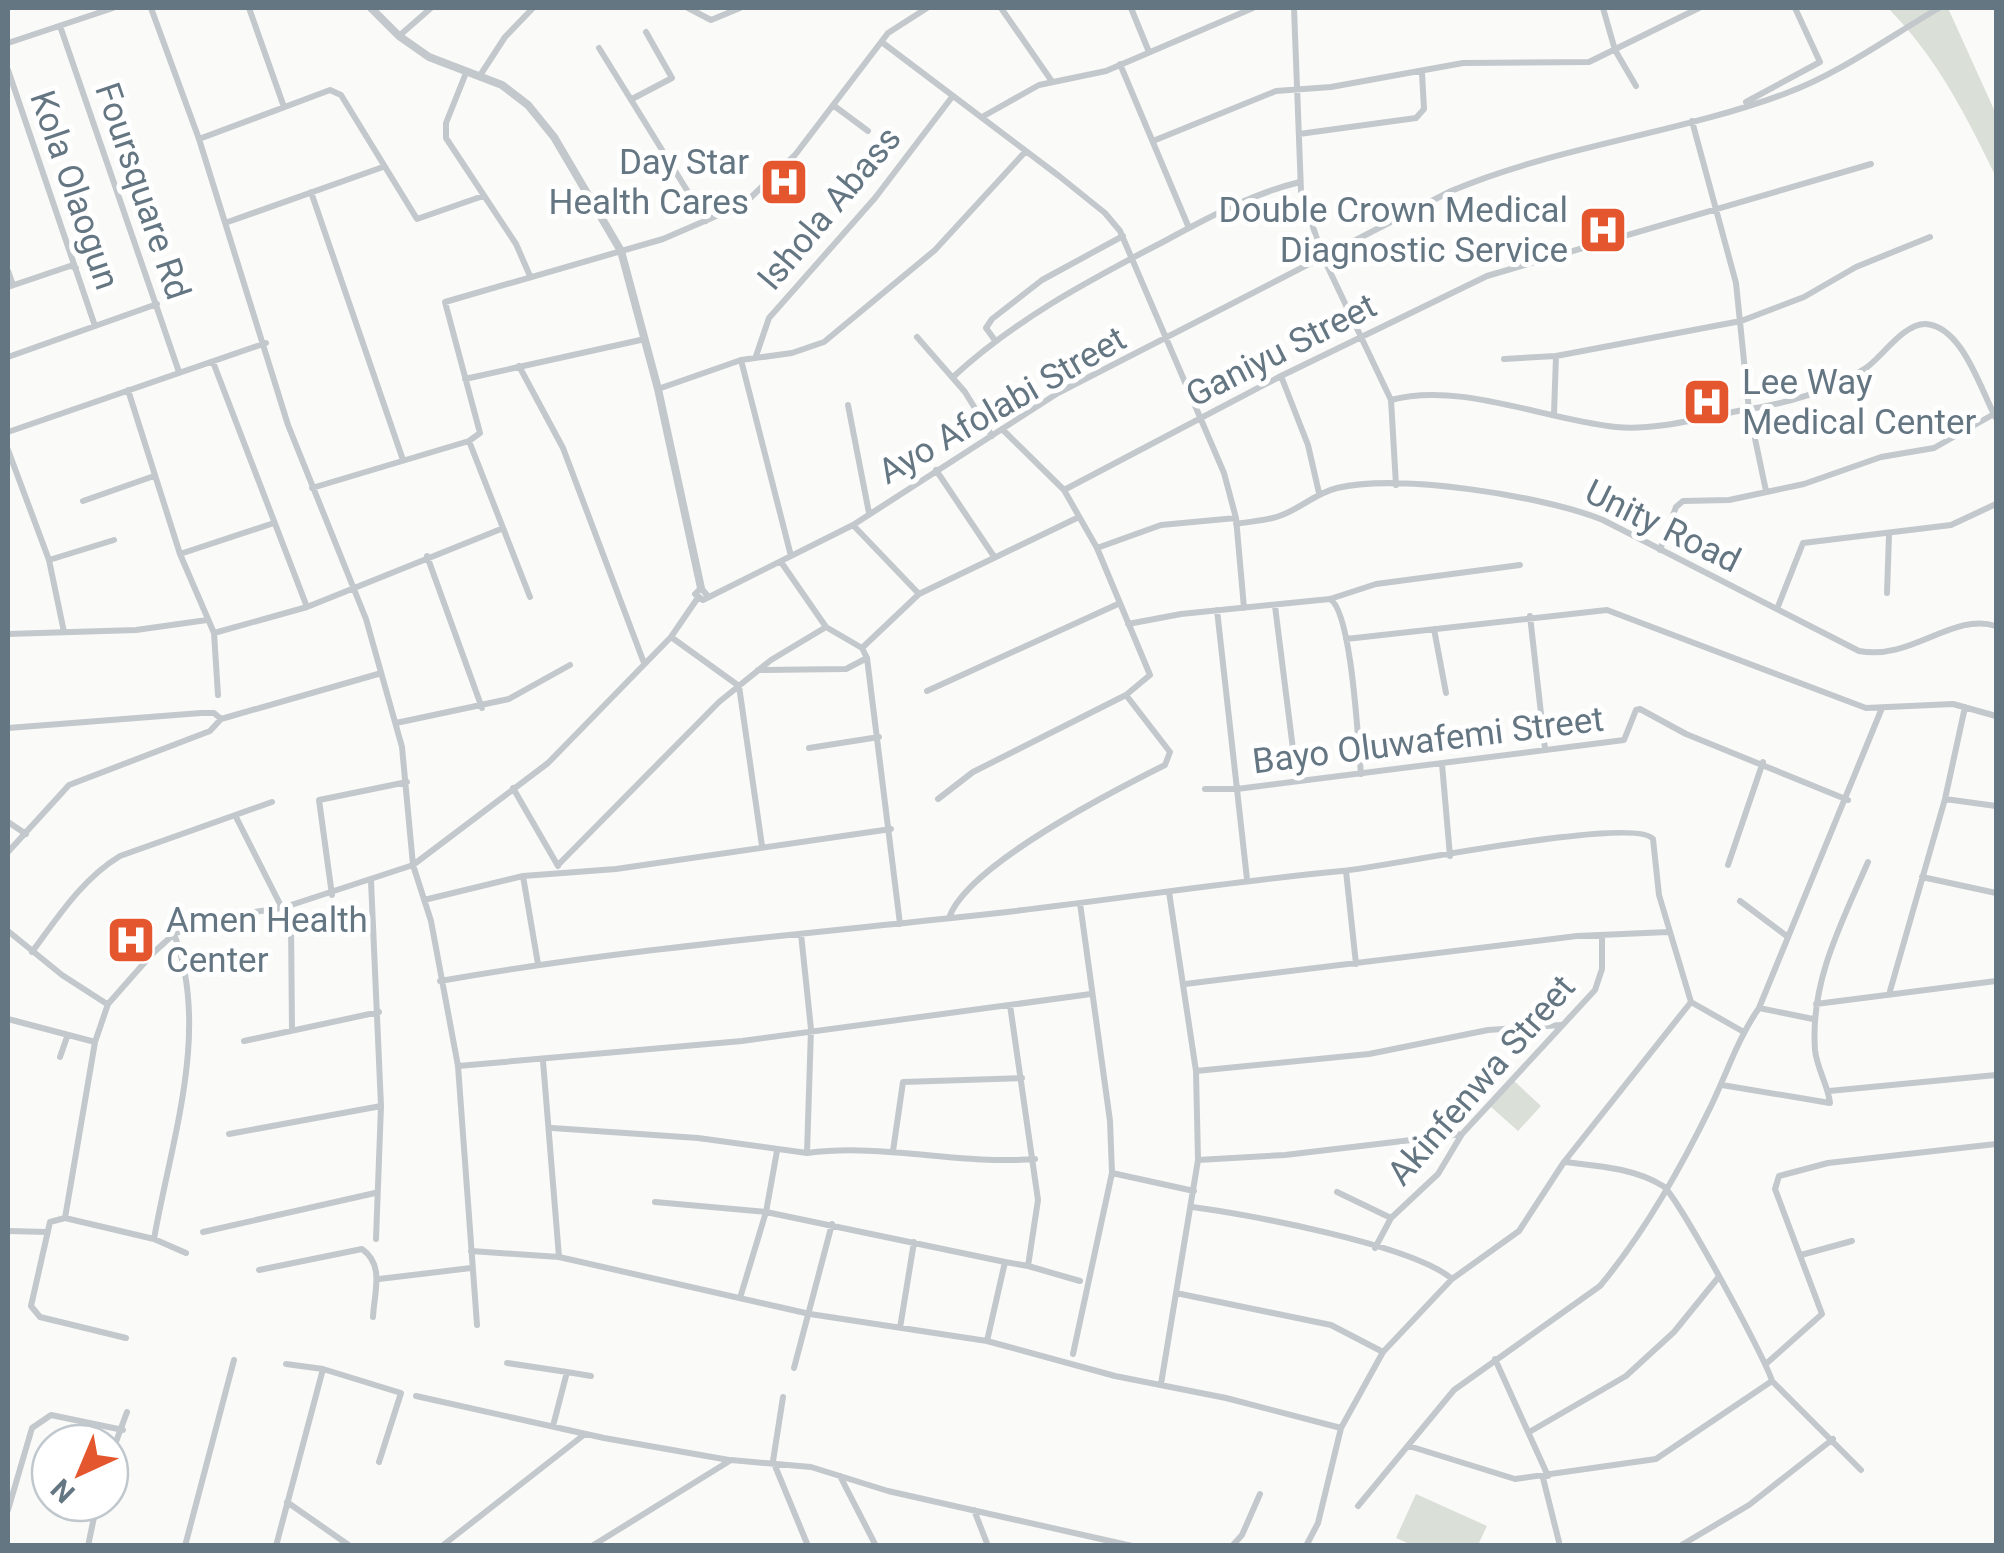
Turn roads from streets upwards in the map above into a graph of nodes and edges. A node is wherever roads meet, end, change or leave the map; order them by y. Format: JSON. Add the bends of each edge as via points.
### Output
{"nodes":[{"id":1,"x":113,"y":8,"type":"edge"},
{"id":2,"x":151,"y":8,"type":"edge"},
{"id":3,"x":250,"y":8,"type":"edge"},
{"id":4,"x":372,"y":8,"type":"edge"},
{"id":5,"x":431,"y":8,"type":"edge"},
{"id":6,"x":533,"y":8,"type":"edge"},
{"id":7,"x":688,"y":8,"type":"edge"},
{"id":8,"x":740,"y":8,"type":"edge"},
{"id":9,"x":927,"y":8,"type":"edge"},
{"id":10,"x":1001,"y":8,"type":"edge"},
{"id":11,"x":1132,"y":8,"type":"edge"},
{"id":12,"x":1253,"y":8,"type":"edge"},
{"id":13,"x":1294,"y":8,"type":"edge"},
{"id":14,"x":1604,"y":8,"type":"edge"},
{"id":15,"x":1699,"y":8,"type":"edge"},
{"id":16,"x":1795,"y":8,"type":"edge"},
{"id":17,"x":1940,"y":8,"type":"edge"},
{"id":18,"x":60,"y":26,"type":"junction"},
{"id":19,"x":646,"y":32,"type":"dead end"},
{"id":20,"x":399,"y":36,"type":"junction"},
{"id":21,"x":8,"y":43,"type":"edge"},
{"id":22,"x":883,"y":43,"type":"junction"},
{"id":23,"x":600,"y":48,"type":"dead end"},
{"id":24,"x":1616,"y":50,"type":"junction"},
{"id":25,"x":1148,"y":52,"type":"junction"},
{"id":26,"x":1120,"y":64,"type":"junction"},
{"id":27,"x":8,"y":70,"type":"edge"},
{"id":28,"x":466,"y":73,"type":"junction"},
{"id":29,"x":1422,"y":73,"type":"junction"},
{"id":30,"x":479,"y":77,"type":"junction"},
{"id":31,"x":1051,"y":80,"type":"junction"},
{"id":32,"x":1636,"y":86,"type":"dead end"},
{"id":33,"x":1297,"y":90,"type":"junction"},
{"id":34,"x":952,"y":97,"type":"junction"},
{"id":35,"x":632,"y":99,"type":"junction"},
{"id":36,"x":833,"y":106,"type":"junction"},
{"id":37,"x":284,"y":107,"type":"junction"},
{"id":38,"x":1727,"y":110,"type":"junction"},
{"id":39,"x":982,"y":117,"type":"junction"},
{"id":40,"x":1692,"y":121,"type":"junction"},
{"id":41,"x":868,"y":131,"type":"dead end"},
{"id":42,"x":1299,"y":134,"type":"junction"},
{"id":43,"x":199,"y":139,"type":"junction"},
{"id":44,"x":1153,"y":140,"type":"junction"},
{"id":45,"x":1025,"y":152,"type":"junction"},
{"id":46,"x":1871,"y":164,"type":"dead end"},
{"id":47,"x":383,"y":167,"type":"junction"},
{"id":48,"x":1300,"y":182,"type":"junction"},
{"id":49,"x":311,"y":192,"type":"junction"},
{"id":50,"x":483,"y":196,"type":"junction"},
{"id":51,"x":1713,"y":207,"type":"junction"},
{"id":52,"x":706,"y":222,"type":"junction"},
{"id":53,"x":225,"y":224,"type":"junction"},
{"id":54,"x":1189,"y":228,"type":"junction"},
{"id":55,"x":1123,"y":236,"type":"junction"},
{"id":56,"x":1930,"y":237,"type":"dead end"},
{"id":57,"x":620,"y":251,"type":"junction"},
{"id":58,"x":1323,"y":257,"type":"junction"},
{"id":59,"x":1132,"y":258,"type":"junction"},
{"id":60,"x":76,"y":268,"type":"junction"},
{"id":61,"x":8,"y":271,"type":"edge"},
{"id":62,"x":530,"y":276,"type":"junction"},
{"id":63,"x":10,"y":286,"type":"edge"},
{"id":64,"x":156,"y":304,"type":"junction"},
{"id":65,"x":1741,"y":321,"type":"junction"},
{"id":66,"x":95,"y":326,"type":"junction"},
{"id":67,"x":917,"y":337,"type":"dead end"},
{"id":68,"x":1168,"y":337,"type":"junction"},
{"id":69,"x":645,"y":338,"type":"junction"},
{"id":70,"x":994,"y":339,"type":"junction"},
{"id":71,"x":1364,"y":339,"type":"junction"},
{"id":72,"x":266,"y":343,"type":"junction"},
{"id":73,"x":756,"y":356,"type":"junction"},
{"id":74,"x":1556,"y":356,"type":"junction"},
{"id":75,"x":8,"y":358,"type":"edge"},
{"id":76,"x":1504,"y":358,"type":"dead end"},
{"id":77,"x":740,"y":360,"type":"junction"},
{"id":78,"x":213,"y":362,"type":"junction"},
{"id":79,"x":519,"y":366,"type":"junction"},
{"id":80,"x":178,"y":372,"type":"junction"},
{"id":81,"x":1281,"y":376,"type":"junction"},
{"id":82,"x":952,"y":377,"type":"junction"},
{"id":83,"x":465,"y":380,"type":"junction"},
{"id":84,"x":658,"y":389,"type":"junction"},
{"id":85,"x":128,"y":390,"type":"junction"},
{"id":86,"x":1391,"y":400,"type":"junction"},
{"id":87,"x":848,"y":405,"type":"dead end"},
{"id":88,"x":1749,"y":410,"type":"junction"},
{"id":89,"x":1554,"y":414,"type":"junction"},
{"id":90,"x":1995,"y":416,"type":"edge"},
{"id":91,"x":1202,"y":419,"type":"junction"},
{"id":92,"x":1002,"y":430,"type":"junction"},
{"id":93,"x":8,"y":432,"type":"edge"},
{"id":94,"x":992,"y":436,"type":"junction"},
{"id":95,"x":469,"y":442,"type":"junction"},
{"id":96,"x":8,"y":450,"type":"edge"},
{"id":97,"x":403,"y":460,"type":"junction"},
{"id":98,"x":936,"y":470,"type":"junction"},
{"id":99,"x":154,"y":476,"type":"junction"},
{"id":100,"x":1396,"y":485,"type":"junction"},
{"id":101,"x":312,"y":488,"type":"junction"},
{"id":102,"x":1064,"y":490,"type":"junction"},
{"id":103,"x":1766,"y":491,"type":"junction"},
{"id":104,"x":1319,"y":493,"type":"junction"},
{"id":105,"x":21,"y":494,"type":"junction"},
{"id":106,"x":8,"y":498,"type":"edge"},
{"id":107,"x":83,"y":502,"type":"dead end"},
{"id":108,"x":1996,"y":504,"type":"edge"},
{"id":109,"x":869,"y":512,"type":"junction"},
{"id":110,"x":1079,"y":517,"type":"junction"},
{"id":111,"x":1236,"y":521,"type":"junction"},
{"id":112,"x":274,"y":522,"type":"junction"},
{"id":113,"x":853,"y":524,"type":"junction"},
{"id":114,"x":501,"y":529,"type":"junction"},
{"id":115,"x":1889,"y":535,"type":"junction"},
{"id":116,"x":114,"y":540,"type":"dead end"},
{"id":117,"x":1097,"y":548,"type":"junction"},
{"id":118,"x":1660,"y":550,"type":"junction"},
{"id":119,"x":180,"y":554,"type":"junction"},
{"id":120,"x":427,"y":556,"type":"junction"},
{"id":121,"x":790,"y":556,"type":"junction"},
{"id":122,"x":993,"y":556,"type":"junction"},
{"id":123,"x":50,"y":560,"type":"junction"},
{"id":124,"x":782,"y":562,"type":"junction"},
{"id":125,"x":1520,"y":565,"type":"dead end"},
{"id":126,"x":352,"y":587,"type":"junction"},
{"id":127,"x":704,"y":591,"type":"junction"},
{"id":128,"x":1887,"y":593,"type":"dead end"},
{"id":129,"x":919,"y":594,"type":"junction"},
{"id":130,"x":530,"y":598,"type":"dead end"},
{"id":131,"x":1330,"y":599,"type":"junction"},
{"id":132,"x":1118,"y":604,"type":"junction"},
{"id":133,"x":1275,"y":606,"type":"junction"},
{"id":134,"x":306,"y":607,"type":"junction"},
{"id":135,"x":1244,"y":608,"type":"junction"},
{"id":136,"x":1777,"y":609,"type":"junction"},
{"id":137,"x":1218,"y":610,"type":"junction"},
{"id":138,"x":1530,"y":616,"type":"junction"},
{"id":139,"x":206,"y":620,"type":"junction"},
{"id":140,"x":1128,"y":624,"type":"junction"},
{"id":141,"x":1996,"y":626,"type":"edge"},
{"id":142,"x":826,"y":627,"type":"junction"},
{"id":143,"x":1434,"y":629,"type":"junction"},
{"id":144,"x":64,"y":632,"type":"junction"},
{"id":145,"x":214,"y":633,"type":"junction"},
{"id":146,"x":8,"y":634,"type":"edge"},
{"id":147,"x":671,"y":636,"type":"junction"},
{"id":148,"x":1346,"y":639,"type":"junction"},
{"id":149,"x":862,"y":648,"type":"junction"},
{"id":150,"x":867,"y":658,"type":"junction"},
{"id":151,"x":644,"y":663,"type":"junction"},
{"id":152,"x":570,"y":665,"type":"dead end"},
{"id":153,"x":758,"y":670,"type":"junction"},
{"id":154,"x":378,"y":674,"type":"junction"},
{"id":155,"x":739,"y":686,"type":"junction"},
{"id":156,"x":927,"y":691,"type":"dead end"},
{"id":157,"x":1446,"y":694,"type":"dead end"},
{"id":158,"x":218,"y":695,"type":"dead end"},
{"id":159,"x":1126,"y":695,"type":"junction"},
{"id":160,"x":1965,"y":707,"type":"junction"},
{"id":161,"x":482,"y":708,"type":"junction"},
{"id":162,"x":1882,"y":708,"type":"junction"},
{"id":163,"x":1996,"y":716,"type":"edge"},
{"id":164,"x":221,"y":719,"type":"junction"},
{"id":165,"x":396,"y":723,"type":"junction"},
{"id":166,"x":8,"y":728,"type":"edge"},
{"id":167,"x":879,"y":737,"type":"junction"},
{"id":168,"x":809,"y":748,"type":"dead end"},
{"id":169,"x":1546,"y":750,"type":"junction"},
{"id":170,"x":1763,"y":762,"type":"junction"},
{"id":171,"x":1442,"y":764,"type":"junction"},
{"id":172,"x":1361,"y":774,"type":"junction"},
{"id":173,"x":1297,"y":780,"type":"junction"},
{"id":174,"x":407,"y":782,"type":"junction"},
{"id":175,"x":512,"y":788,"type":"junction"},
{"id":176,"x":1205,"y":789,"type":"dead end"},
{"id":177,"x":1237,"y":789,"type":"junction"},
{"id":178,"x":938,"y":799,"type":"dead end"},
{"id":179,"x":1944,"y":799,"type":"junction"},
{"id":180,"x":1848,"y":800,"type":"junction"},
{"id":181,"x":272,"y":802,"type":"dead end"},
{"id":182,"x":1996,"y":806,"type":"edge"},
{"id":183,"x":236,"y":818,"type":"junction"},
{"id":184,"x":8,"y":822,"type":"edge"},
{"id":185,"x":892,"y":829,"type":"junction"},
{"id":186,"x":26,"y":834,"type":"junction"},
{"id":187,"x":762,"y":846,"type":"junction"},
{"id":188,"x":8,"y":852,"type":"edge"},
{"id":189,"x":1450,"y":856,"type":"junction"},
{"id":190,"x":1868,"y":862,"type":"dead end"},
{"id":191,"x":414,"y":864,"type":"junction"},
{"id":192,"x":1728,"y":864,"type":"dead end"},
{"id":193,"x":559,"y":869,"type":"junction"},
{"id":194,"x":1346,"y":871,"type":"junction"},
{"id":195,"x":523,"y":876,"type":"junction"},
{"id":196,"x":1922,"y":877,"type":"junction"},
{"id":197,"x":1247,"y":879,"type":"junction"},
{"id":198,"x":371,"y":880,"type":"junction"},
{"id":199,"x":1170,"y":892,"type":"junction"},
{"id":200,"x":1996,"y":893,"type":"edge"},
{"id":201,"x":332,"y":895,"type":"junction"},
{"id":202,"x":424,"y":900,"type":"junction"},
{"id":203,"x":1740,"y":900,"type":"dead end"},
{"id":204,"x":1080,"y":903,"type":"junction"},
{"id":205,"x":282,"y":908,"type":"junction"},
{"id":206,"x":950,"y":918,"type":"junction"},
{"id":207,"x":290,"y":922,"type":"dead end"},
{"id":208,"x":900,"y":924,"type":"junction"},
{"id":209,"x":8,"y":931,"type":"edge"},
{"id":210,"x":1668,"y":932,"type":"junction"},
{"id":211,"x":174,"y":934,"type":"junction"},
{"id":212,"x":802,"y":934,"type":"junction"},
{"id":213,"x":1602,"y":937,"type":"junction"},
{"id":214,"x":1788,"y":937,"type":"junction"},
{"id":215,"x":32,"y":952,"type":"junction"},
{"id":216,"x":538,"y":964,"type":"junction"},
{"id":217,"x":1356,"y":964,"type":"junction"},
{"id":218,"x":440,"y":980,"type":"junction"},
{"id":219,"x":1996,"y":982,"type":"edge"},
{"id":220,"x":1184,"y":984,"type":"junction"},
{"id":221,"x":1890,"y":991,"type":"junction"},
{"id":222,"x":1091,"y":994,"type":"junction"},
{"id":223,"x":1691,"y":1002,"type":"junction"},
{"id":224,"x":108,"y":1004,"type":"junction"},
{"id":225,"x":1816,"y":1004,"type":"junction"},
{"id":226,"x":1010,"y":1005,"type":"junction"},
{"id":227,"x":1759,"y":1008,"type":"junction"},
{"id":228,"x":378,"y":1012,"type":"junction"},
{"id":229,"x":8,"y":1019,"type":"edge"},
{"id":230,"x":1814,"y":1019,"type":"junction"},
{"id":231,"x":1562,"y":1024,"type":"junction"},
{"id":232,"x":292,"y":1030,"type":"junction"},
{"id":233,"x":812,"y":1030,"type":"junction"},
{"id":234,"x":1742,"y":1032,"type":"junction"},
{"id":235,"x":67,"y":1037,"type":"junction"},
{"id":236,"x":244,"y":1041,"type":"dead end"},
{"id":237,"x":95,"y":1042,"type":"junction"},
{"id":238,"x":60,"y":1058,"type":"dead end"},
{"id":239,"x":543,"y":1061,"type":"junction"},
{"id":240,"x":458,"y":1066,"type":"junction"},
{"id":241,"x":1196,"y":1071,"type":"junction"},
{"id":242,"x":1996,"y":1075,"type":"edge"},
{"id":243,"x":1022,"y":1078,"type":"junction"},
{"id":244,"x":1722,"y":1085,"type":"junction"},
{"id":245,"x":1828,"y":1091,"type":"junction"},
{"id":246,"x":381,"y":1106,"type":"junction"},
{"id":247,"x":552,"y":1128,"type":"junction"},
{"id":248,"x":228,"y":1134,"type":"dead end"},
{"id":249,"x":1462,"y":1134,"type":"junction"},
{"id":250,"x":1996,"y":1144,"type":"edge"},
{"id":251,"x":777,"y":1151,"type":"junction"},
{"id":252,"x":893,"y":1151,"type":"junction"},
{"id":253,"x":807,"y":1152,"type":"junction"},
{"id":254,"x":1035,"y":1159,"type":"junction"},
{"id":255,"x":1198,"y":1160,"type":"junction"},
{"id":256,"x":1564,"y":1162,"type":"junction"},
{"id":257,"x":1112,"y":1173,"type":"junction"},
{"id":258,"x":1666,"y":1188,"type":"junction"},
{"id":259,"x":1194,"y":1191,"type":"junction"},
{"id":260,"x":1337,"y":1192,"type":"dead end"},
{"id":261,"x":375,"y":1194,"type":"junction"},
{"id":262,"x":655,"y":1202,"type":"dead end"},
{"id":263,"x":1192,"y":1207,"type":"junction"},
{"id":264,"x":766,"y":1212,"type":"junction"},
{"id":265,"x":65,"y":1218,"type":"junction"},
{"id":266,"x":1392,"y":1218,"type":"junction"},
{"id":267,"x":832,"y":1224,"type":"junction"},
{"id":268,"x":8,"y":1231,"type":"edge"},
{"id":269,"x":47,"y":1232,"type":"junction"},
{"id":270,"x":203,"y":1232,"type":"dead end"},
{"id":271,"x":154,"y":1239,"type":"junction"},
{"id":272,"x":376,"y":1239,"type":"dead end"},
{"id":273,"x":1852,"y":1241,"type":"dead end"},
{"id":274,"x":914,"y":1242,"type":"junction"},
{"id":275,"x":1375,"y":1248,"type":"junction"},
{"id":276,"x":470,"y":1251,"type":"junction"},
{"id":277,"x":186,"y":1253,"type":"dead end"},
{"id":278,"x":1801,"y":1255,"type":"junction"},
{"id":279,"x":558,"y":1257,"type":"junction"},
{"id":280,"x":1005,"y":1262,"type":"junction"},
{"id":281,"x":1028,"y":1266,"type":"junction"},
{"id":282,"x":471,"y":1268,"type":"junction"},
{"id":283,"x":259,"y":1270,"type":"dead end"},
{"id":284,"x":379,"y":1279,"type":"junction"},
{"id":285,"x":1452,"y":1279,"type":"junction"},
{"id":286,"x":1717,"y":1279,"type":"junction"},
{"id":287,"x":1080,"y":1280,"type":"dead end"},
{"id":288,"x":1176,"y":1294,"type":"junction"},
{"id":289,"x":740,"y":1298,"type":"junction"},
{"id":290,"x":810,"y":1314,"type":"junction"},
{"id":291,"x":373,"y":1317,"type":"dead end"},
{"id":292,"x":477,"y":1325,"type":"dead end"},
{"id":293,"x":900,"y":1328,"type":"junction"},
{"id":294,"x":126,"y":1338,"type":"dead end"},
{"id":295,"x":987,"y":1342,"type":"junction"},
{"id":296,"x":1383,"y":1352,"type":"junction"},
{"id":297,"x":1073,"y":1354,"type":"dead end"},
{"id":298,"x":1495,"y":1359,"type":"junction"},
{"id":299,"x":234,"y":1360,"type":"dead end"},
{"id":300,"x":506,"y":1363,"type":"dead end"},
{"id":301,"x":1767,"y":1363,"type":"junction"},
{"id":302,"x":286,"y":1364,"type":"dead end"},
{"id":303,"x":794,"y":1368,"type":"dead end"},
{"id":304,"x":323,"y":1369,"type":"junction"},
{"id":305,"x":567,"y":1372,"type":"junction"},
{"id":306,"x":591,"y":1376,"type":"dead end"},
{"id":307,"x":1772,"y":1381,"type":"junction"},
{"id":308,"x":1160,"y":1384,"type":"junction"},
{"id":309,"x":416,"y":1396,"type":"dead end"},
{"id":310,"x":783,"y":1396,"type":"dead end"},
{"id":311,"x":127,"y":1412,"type":"dead end"},
{"id":312,"x":36,"y":1423,"type":"edge"},
{"id":313,"x":89,"y":1423,"type":"edge"},
{"id":314,"x":124,"y":1423,"type":"edge"},
{"id":315,"x":553,"y":1426,"type":"junction"},
{"id":316,"x":1341,"y":1428,"type":"junction"},
{"id":317,"x":1530,"y":1431,"type":"junction"},
{"id":318,"x":586,"y":1433,"type":"junction"},
{"id":319,"x":30,"y":1435,"type":"edge"},
{"id":320,"x":1833,"y":1439,"type":"junction"},
{"id":321,"x":1409,"y":1446,"type":"junction"},
{"id":322,"x":731,"y":1460,"type":"junction"},
{"id":323,"x":772,"y":1461,"type":"junction"},
{"id":324,"x":380,"y":1462,"type":"dead end"},
{"id":325,"x":1860,"y":1470,"type":"dead end"},
{"id":326,"x":840,"y":1476,"type":"junction"},
{"id":327,"x":1545,"y":1477,"type":"junction"},
{"id":328,"x":1260,"y":1494,"type":"dead end"},
{"id":329,"x":287,"y":1502,"type":"junction"},
{"id":330,"x":1358,"y":1506,"type":"dead end"},
{"id":331,"x":974,"y":1509,"type":"junction"},
{"id":332,"x":8,"y":1510,"type":"edge"},
{"id":333,"x":1558,"y":1542,"type":"dead end"},
{"id":334,"x":185,"y":1546,"type":"edge"},
{"id":335,"x":276,"y":1546,"type":"edge"},
{"id":336,"x":350,"y":1546,"type":"edge"},
{"id":337,"x":442,"y":1546,"type":"edge"},
{"id":338,"x":592,"y":1546,"type":"edge"},
{"id":339,"x":808,"y":1546,"type":"edge"},
{"id":340,"x":876,"y":1546,"type":"edge"},
{"id":341,"x":988,"y":1546,"type":"edge"},
{"id":342,"x":1132,"y":1546,"type":"edge"},
{"id":343,"x":1232,"y":1546,"type":"edge"},
{"id":344,"x":1306,"y":1546,"type":"edge"},
{"id":345,"x":1680,"y":1546,"type":"edge"}],
"edges":[{"from":1,"to":18,"type":"street"},
{"from":2,"to":43,"type":"street"},
{"from":3,"to":37,"type":"street"},
{"from":4,"to":20,"type":"street"},
{"from":5,"to":20,"type":"street"},
{"from":6,"to":30,"type":"street"},
{"from":7,"to":8,"type":"street","via":[[712,20]]},
{"from":9,"to":22,"type":"street","via":[[898,24]]},
{"from":10,"to":31,"type":"street"},
{"from":11,"to":25,"type":"street"},
{"from":12,"to":25,"type":"street"},
{"from":13,"to":33,"type":"street"},
{"from":14,"to":24,"type":"street"},
{"from":15,"to":24,"type":"street"},
{"from":16,"to":38,"type":"street","via":[[1820,62]]},
{"from":17,"to":38,"type":"street","via":[[1817,79]]},
{"from":18,"to":21,"type":"street"},
{"from":18,"to":64,"type":"street","name":"Foursquare Rd"},
{"from":19,"to":35,"type":"street","via":[[672,78]]},
{"from":20,"to":28,"type":"street"},
{"from":22,"to":34,"type":"street"},
{"from":22,"to":36,"type":"street"},
{"from":23,"to":35,"type":"street"},
{"from":24,"to":29,"type":"street","via":[[1575,64],[1464,63]]},
{"from":24,"to":32,"type":"street"},
{"from":25,"to":26,"type":"street"},
{"from":26,"to":31,"type":"street"},
{"from":26,"to":44,"type":"street"},
{"from":27,"to":60,"type":"street","name":"Kola Olaogun"},
{"from":28,"to":30,"type":"street"},
{"from":28,"to":50,"type":"street","via":[[446,138]]},
{"from":29,"to":33,"type":"street"},
{"from":29,"to":42,"type":"street","via":[[1424,109],[1416,118]]},
{"from":30,"to":57,"type":"street","via":[[514,92],[542,119]]},
{"from":31,"to":39,"type":"street"},
{"from":33,"to":42,"type":"street"},
{"from":33,"to":44,"type":"street","via":[[1257,97]]},
{"from":34,"to":39,"type":"street"},
{"from":34,"to":73,"type":"street","name":"Ishola Abass","via":[[875,198],[769,318]]},
{"from":35,"to":52,"type":"street"},
{"from":36,"to":41,"type":"street"},
{"from":36,"to":52,"type":"street","via":[[756,194]]},
{"from":37,"to":43,"type":"street"},
{"from":37,"to":47,"type":"street","via":[[336,91]]},
{"from":38,"to":40,"type":"street","name":"Ayo Afolabi Street"},
{"from":39,"to":45,"type":"street"},
{"from":40,"to":51,"type":"street"},
{"from":40,"to":58,"type":"street","name":"Ayo Afolabi Street","via":[[1494,173]]},
{"from":42,"to":48,"type":"street"},
{"from":43,"to":53,"type":"street"},
{"from":44,"to":54,"type":"street"},
{"from":45,"to":55,"type":"street","via":[[1105,213]]},
{"from":45,"to":73,"type":"street","via":[[946,240],[824,342]]},
{"from":46,"to":51,"type":"street","name":"Ganiyu Street"},
{"from":47,"to":49,"type":"street"},
{"from":47,"to":50,"type":"street","via":[[417,219]]},
{"from":48,"to":54,"type":"street"},
{"from":48,"to":58,"type":"street"},
{"from":49,"to":53,"type":"street"},
{"from":49,"to":97,"type":"street"},
{"from":50,"to":62,"type":"street"},
{"from":51,"to":65,"type":"street"},
{"from":51,"to":71,"type":"street","name":"Ganiyu Street","via":[[1487,276]]},
{"from":52,"to":57,"type":"street"},
{"from":53,"to":72,"type":"street"},
{"from":54,"to":59,"type":"street"},
{"from":55,"to":59,"type":"street"},
{"from":55,"to":70,"type":"street","via":[[1042,280],[992,319],[986,328]]},
{"from":56,"to":65,"type":"street"},
{"from":57,"to":62,"type":"street"},
{"from":57,"to":69,"type":"street"},
{"from":58,"to":68,"type":"street","name":"Ayo Afolabi Street"},
{"from":58,"to":71,"type":"street"},
{"from":59,"to":68,"type":"street"},
{"from":59,"to":70,"type":"street"},
{"from":60,"to":63,"type":"street"},
{"from":60,"to":66,"type":"street","name":"Kola Olaogun"},
{"from":61,"to":63,"type":"street"},
{"from":62,"to":83,"type":"street","via":[[445,302]]},
{"from":64,"to":66,"type":"street"},
{"from":64,"to":80,"type":"street","name":"Foursquare Rd"},
{"from":65,"to":74,"type":"street"},
{"from":65,"to":88,"type":"street"},
{"from":66,"to":75,"type":"street"},
{"from":67,"to":82,"type":"street"},
{"from":68,"to":91,"type":"street"},
{"from":68,"to":92,"type":"street","name":"Ayo Afolabi Street"},
{"from":69,"to":79,"type":"street"},
{"from":69,"to":84,"type":"street"},
{"from":70,"to":82,"type":"street"},
{"from":71,"to":81,"type":"street","name":"Ganiyu Street"},
{"from":71,"to":86,"type":"street"},
{"from":72,"to":78,"type":"street"},
{"from":72,"to":101,"type":"street"},
{"from":73,"to":77,"type":"street"},
{"from":74,"to":76,"type":"street"},
{"from":74,"to":89,"type":"street"},
{"from":77,"to":84,"type":"street"},
{"from":77,"to":121,"type":"street"},
{"from":78,"to":80,"type":"street"},
{"from":78,"to":112,"type":"street"},
{"from":79,"to":83,"type":"street"},
{"from":79,"to":151,"type":"street","via":[[563,448]]},
{"from":80,"to":85,"type":"street"},
{"from":81,"to":91,"type":"street","name":"Ganiyu Street"},
{"from":81,"to":104,"type":"street"},
{"from":82,"to":94,"type":"street"},
{"from":83,"to":95,"type":"street","via":[[481,429]]},
{"from":84,"to":127,"type":"street"},
{"from":85,"to":93,"type":"street"},
{"from":85,"to":99,"type":"street"},
{"from":86,"to":89,"type":"street","via":[[1432,396]]},
{"from":86,"to":100,"type":"street"},
{"from":87,"to":109,"type":"street"},
{"from":88,"to":89,"type":"street","via":[[1623,428]]},
{"from":88,"to":90,"type":"street","via":[[1828,387],[1866,368],[1916,325],[1928,324],[1955,342]]},
{"from":88,"to":103,"type":"street"},
{"from":90,"to":103,"type":"street","via":[[1934,448]]},
{"from":91,"to":102,"type":"street","name":"Ganiyu Street"},
{"from":91,"to":111,"type":"street"},
{"from":92,"to":94,"type":"street","name":"Ayo Afolabi Street"},
{"from":92,"to":102,"type":"street"},
{"from":94,"to":98,"type":"street","name":"Ayo Afolabi Street"},
{"from":95,"to":97,"type":"street"},
{"from":95,"to":114,"type":"street"},
{"from":96,"to":105,"type":"street"},
{"from":97,"to":101,"type":"street"},
{"from":98,"to":109,"type":"street","name":"Ayo Afolabi Street"},
{"from":98,"to":122,"type":"street"},
{"from":99,"to":107,"type":"street"},
{"from":99,"to":119,"type":"street"},
{"from":100,"to":104,"type":"street","name":"Unity Road"},
{"from":100,"to":118,"type":"street","name":"Unity Road","via":[[1563,504]]},
{"from":101,"to":126,"type":"street"},
{"from":102,"to":110,"type":"street"},
{"from":103,"to":118,"type":"street","via":[[1679,502]]},
{"from":104,"to":111,"type":"street","name":"Unity Road","via":[[1283,515]]},
{"from":105,"to":106,"type":"street"},
{"from":105,"to":123,"type":"street"},
{"from":108,"to":115,"type":"street","via":[[1951,526]]},
{"from":109,"to":113,"type":"street","name":"Ayo Afolabi Street"},
{"from":110,"to":117,"type":"street"},
{"from":110,"to":122,"type":"street"},
{"from":111,"to":117,"type":"street","name":"Unity Road","via":[[1161,525]]},
{"from":111,"to":135,"type":"street"},
{"from":112,"to":119,"type":"street"},
{"from":112,"to":134,"type":"street"},
{"from":113,"to":121,"type":"street","name":"Ayo Afolabi Street"},
{"from":113,"to":129,"type":"street"},
{"from":114,"to":120,"type":"street"},
{"from":114,"to":130,"type":"street"},
{"from":115,"to":128,"type":"street"},
{"from":115,"to":136,"type":"street","via":[[1803,543]]},
{"from":116,"to":123,"type":"street"},
{"from":117,"to":132,"type":"street"},
{"from":118,"to":136,"type":"street","name":"Unity Road"},
{"from":119,"to":139,"type":"street"},
{"from":120,"to":126,"type":"street"},
{"from":120,"to":161,"type":"street"},
{"from":121,"to":124,"type":"street","name":"Ayo Afolabi Street"},
{"from":122,"to":129,"type":"street"},
{"from":123,"to":144,"type":"street"},
{"from":124,"to":127,"type":"street","name":"Ayo Afolabi Street"},
{"from":124,"to":142,"type":"street"},
{"from":125,"to":131,"type":"street","via":[[1376,584]]},
{"from":126,"to":134,"type":"street"},
{"from":126,"to":154,"type":"street"},
{"from":127,"to":147,"type":"street","via":[[696,590],[697,600]]},
{"from":129,"to":149,"type":"street"},
{"from":131,"to":133,"type":"street"},
{"from":131,"to":148,"type":"street","via":[[1340,609]]},
{"from":132,"to":140,"type":"street"},
{"from":132,"to":156,"type":"street"},
{"from":133,"to":135,"type":"street"},
{"from":133,"to":173,"type":"street"},
{"from":134,"to":145,"type":"street"},
{"from":135,"to":137,"type":"street"},
{"from":136,"to":141,"type":"street","name":"Unity Road","via":[[1871,653],[1914,647],[1964,622]]},
{"from":137,"to":140,"type":"street"},
{"from":137,"to":177,"type":"street"},
{"from":138,"to":143,"type":"street"},
{"from":138,"to":162,"type":"street","via":[[1593,608],[1621,612],[1792,681]]},
{"from":138,"to":169,"type":"street"},
{"from":139,"to":144,"type":"street"},
{"from":139,"to":145,"type":"street"},
{"from":140,"to":159,"type":"street","via":[[1150,675]]},
{"from":142,"to":149,"type":"street"},
{"from":142,"to":153,"type":"street"},
{"from":143,"to":148,"type":"street"},
{"from":143,"to":157,"type":"street"},
{"from":144,"to":146,"type":"street"},
{"from":145,"to":158,"type":"street"},
{"from":147,"to":151,"type":"street"},
{"from":147,"to":155,"type":"street"},
{"from":148,"to":172,"type":"street"},
{"from":149,"to":150,"type":"street"},
{"from":150,"to":153,"type":"street","via":[[846,669]]},
{"from":150,"to":167,"type":"street"},
{"from":151,"to":175,"type":"street","via":[[548,763]]},
{"from":152,"to":161,"type":"street"},
{"from":153,"to":155,"type":"street"},
{"from":154,"to":164,"type":"street"},
{"from":154,"to":165,"type":"street"},
{"from":155,"to":187,"type":"street"},
{"from":155,"to":193,"type":"street"},
{"from":159,"to":178,"type":"street","via":[[973,772]]},
{"from":159,"to":206,"type":"street","via":[[1170,752],[1166,766],[1032,840],[956,903]]},
{"from":160,"to":162,"type":"street"},
{"from":160,"to":163,"type":"street"},
{"from":160,"to":179,"type":"street"},
{"from":161,"to":165,"type":"street"},
{"from":162,"to":180,"type":"street"},
{"from":164,"to":166,"type":"street","via":[[202,713]]},
{"from":164,"to":186,"type":"street","via":[[210,731],[80,778]]},
{"from":165,"to":174,"type":"street"},
{"from":167,"to":168,"type":"street"},
{"from":167,"to":185,"type":"street"},
{"from":169,"to":170,"type":"street","name":"Bayo Oluwafemi Street","via":[[1624,740],[1636,710]]},
{"from":169,"to":171,"type":"street","name":"Bayo Oluwafemi Street"},
{"from":170,"to":180,"type":"street"},
{"from":170,"to":192,"type":"street"},
{"from":171,"to":172,"type":"street","name":"Bayo Oluwafemi Street"},
{"from":171,"to":189,"type":"street"},
{"from":172,"to":173,"type":"street","name":"Bayo Oluwafemi Street"},
{"from":173,"to":177,"type":"street","name":"Bayo Oluwafemi Street"},
{"from":174,"to":191,"type":"street"},
{"from":174,"to":201,"type":"street","via":[[319,800]]},
{"from":175,"to":191,"type":"street"},
{"from":175,"to":193,"type":"street"},
{"from":176,"to":177,"type":"street","name":"Bayo Oluwafemi Street"},
{"from":177,"to":197,"type":"street"},
{"from":179,"to":182,"type":"street"},
{"from":179,"to":196,"type":"street"},
{"from":180,"to":214,"type":"street"},
{"from":181,"to":183,"type":"street"},
{"from":183,"to":205,"type":"street"},
{"from":183,"to":215,"type":"street","via":[[103,866]]},
{"from":184,"to":186,"type":"street"},
{"from":185,"to":187,"type":"street"},
{"from":185,"to":208,"type":"street"},
{"from":186,"to":188,"type":"street"},
{"from":187,"to":193,"type":"street","via":[[616,869]]},
{"from":189,"to":194,"type":"street"},
{"from":189,"to":210,"type":"street","via":[[1577,835],[1649,834]]},
{"from":190,"to":225,"type":"street","via":[[1826,960]]},
{"from":191,"to":198,"type":"street"},
{"from":191,"to":202,"type":"street"},
{"from":193,"to":195,"type":"street"},
{"from":194,"to":197,"type":"street"},
{"from":194,"to":217,"type":"street"},
{"from":195,"to":202,"type":"street"},
{"from":195,"to":216,"type":"street"},
{"from":196,"to":200,"type":"street"},
{"from":196,"to":221,"type":"street"},
{"from":197,"to":199,"type":"street"},
{"from":198,"to":201,"type":"street"},
{"from":198,"to":228,"type":"street"},
{"from":199,"to":204,"type":"street"},
{"from":199,"to":220,"type":"street"},
{"from":201,"to":205,"type":"street"},
{"from":202,"to":218,"type":"street"},
{"from":203,"to":214,"type":"street"},
{"from":204,"to":206,"type":"street"},
{"from":204,"to":222,"type":"street"},
{"from":205,"to":211,"type":"street","via":[[211,918]]},
{"from":206,"to":208,"type":"street"},
{"from":207,"to":232,"type":"street"},
{"from":208,"to":212,"type":"street"},
{"from":209,"to":215,"type":"street"},
{"from":210,"to":213,"type":"street"},
{"from":210,"to":223,"type":"street"},
{"from":211,"to":224,"type":"street"},
{"from":211,"to":271,"type":"street","via":[[189,974],[190,1008],[185,1077]]},
{"from":212,"to":216,"type":"street"},
{"from":212,"to":233,"type":"street"},
{"from":213,"to":217,"type":"street"},
{"from":213,"to":231,"type":"street","name":"Akinfenwa Street","via":[[1600,982]]},
{"from":214,"to":227,"type":"street"},
{"from":215,"to":224,"type":"street"},
{"from":216,"to":218,"type":"street"},
{"from":217,"to":220,"type":"street"},
{"from":218,"to":240,"type":"street"},
{"from":219,"to":221,"type":"street"},
{"from":220,"to":241,"type":"street"},
{"from":221,"to":225,"type":"street"},
{"from":222,"to":226,"type":"street"},
{"from":222,"to":257,"type":"street"},
{"from":223,"to":234,"type":"street"},
{"from":223,"to":256,"type":"street"},
{"from":224,"to":237,"type":"street"},
{"from":225,"to":230,"type":"street"},
{"from":226,"to":233,"type":"street"},
{"from":226,"to":243,"type":"street"},
{"from":227,"to":230,"type":"street"},
{"from":227,"to":234,"type":"street"},
{"from":228,"to":232,"type":"street"},
{"from":228,"to":246,"type":"street"},
{"from":229,"to":235,"type":"street"},
{"from":230,"to":245,"type":"street"},
{"from":231,"to":241,"type":"street","via":[[1488,1030],[1369,1054]]},
{"from":231,"to":249,"type":"street","name":"Akinfenwa Street"},
{"from":232,"to":236,"type":"street"},
{"from":233,"to":239,"type":"street"},
{"from":233,"to":253,"type":"street"},
{"from":234,"to":244,"type":"street"},
{"from":235,"to":237,"type":"street"},
{"from":235,"to":238,"type":"street"},
{"from":237,"to":265,"type":"street"},
{"from":239,"to":240,"type":"street"},
{"from":239,"to":247,"type":"street"},
{"from":240,"to":276,"type":"street"},
{"from":241,"to":255,"type":"street"},
{"from":242,"to":245,"type":"street"},
{"from":243,"to":252,"type":"street","via":[[903,1082]]},
{"from":243,"to":254,"type":"street"},
{"from":244,"to":245,"type":"street","via":[[1828,1104]]},
{"from":244,"to":258,"type":"street"},
{"from":246,"to":248,"type":"street"},
{"from":246,"to":261,"type":"street"},
{"from":247,"to":251,"type":"street"},
{"from":247,"to":279,"type":"street"},
{"from":249,"to":255,"type":"street"},
{"from":249,"to":266,"type":"street","name":"Akinfenwa Street","via":[[1438,1174]]},
{"from":250,"to":278,"type":"street","via":[[1828,1163],[1779,1176],[1775,1189]]},
{"from":251,"to":253,"type":"street"},
{"from":251,"to":264,"type":"street"},
{"from":252,"to":253,"type":"street"},
{"from":252,"to":254,"type":"street","via":[[986,1162]]},
{"from":254,"to":281,"type":"street","via":[[1038,1200]]},
{"from":255,"to":259,"type":"street"},
{"from":256,"to":258,"type":"street","via":[[1612,1168]]},
{"from":256,"to":285,"type":"street","via":[[1518,1230]]},
{"from":257,"to":259,"type":"street"},
{"from":257,"to":297,"type":"street"},
{"from":258,"to":286,"type":"street"},
{"from":258,"to":298,"type":"street","via":[[1600,1286]]},
{"from":259,"to":263,"type":"street"},
{"from":260,"to":266,"type":"street"},
{"from":261,"to":270,"type":"street"},
{"from":261,"to":272,"type":"street"},
{"from":262,"to":264,"type":"street"},
{"from":263,"to":275,"type":"street"},
{"from":263,"to":288,"type":"street"},
{"from":264,"to":267,"type":"street"},
{"from":264,"to":289,"type":"street"},
{"from":265,"to":269,"type":"street","via":[[52,1219]]},
{"from":265,"to":271,"type":"street"},
{"from":266,"to":275,"type":"street","name":"Akinfenwa Street"},
{"from":267,"to":274,"type":"street"},
{"from":267,"to":290,"type":"street"},
{"from":268,"to":269,"type":"street"},
{"from":269,"to":294,"type":"street","via":[[34,1313]]},
{"from":271,"to":277,"type":"street"},
{"from":273,"to":278,"type":"street"},
{"from":274,"to":280,"type":"street"},
{"from":274,"to":293,"type":"street"},
{"from":275,"to":285,"type":"street","via":[[1423,1261]]},
{"from":276,"to":279,"type":"street"},
{"from":276,"to":282,"type":"street"},
{"from":278,"to":301,"type":"street","via":[[1822,1314]]},
{"from":279,"to":289,"type":"street"},
{"from":280,"to":281,"type":"street"},
{"from":280,"to":295,"type":"street"},
{"from":281,"to":287,"type":"street"},
{"from":282,"to":284,"type":"street"},
{"from":282,"to":292,"type":"street"},
{"from":283,"to":284,"type":"street","via":[[362,1249]]},
{"from":284,"to":291,"type":"street"},
{"from":285,"to":296,"type":"street"},
{"from":286,"to":301,"type":"street"},
{"from":286,"to":317,"type":"street","via":[[1626,1376]]},
{"from":288,"to":296,"type":"street","via":[[1330,1325]]},
{"from":288,"to":308,"type":"street"},
{"from":289,"to":290,"type":"street"},
{"from":290,"to":293,"type":"street"},
{"from":290,"to":303,"type":"street"},
{"from":293,"to":295,"type":"street"},
{"from":295,"to":308,"type":"street"},
{"from":296,"to":316,"type":"street"},
{"from":298,"to":317,"type":"street"},
{"from":298,"to":321,"type":"street","via":[[1454,1390]]},
{"from":299,"to":334,"type":"street"},
{"from":300,"to":305,"type":"street"},
{"from":301,"to":307,"type":"street"},
{"from":302,"to":304,"type":"street"},
{"from":304,"to":324,"type":"street","via":[[401,1392]]},
{"from":304,"to":329,"type":"street"},
{"from":305,"to":306,"type":"street"},
{"from":305,"to":315,"type":"street"},
{"from":307,"to":320,"type":"street"},
{"from":307,"to":327,"type":"street","via":[[1656,1459]]},
{"from":308,"to":316,"type":"street"},
{"from":309,"to":315,"type":"street"},
{"from":310,"to":323,"type":"street"},
{"from":311,"to":314,"type":"street"},
{"from":312,"to":313,"type":"street","via":[[51,1415]]},
{"from":315,"to":318,"type":"street"},
{"from":316,"to":344,"type":"street"},
{"from":317,"to":327,"type":"street"},
{"from":318,"to":322,"type":"street"},
{"from":318,"to":337,"type":"street"},
{"from":319,"to":332,"type":"street"},
{"from":320,"to":325,"type":"street"},
{"from":320,"to":345,"type":"street","via":[[1759,1498]]},
{"from":321,"to":327,"type":"street","via":[[1504,1477]]},
{"from":321,"to":330,"type":"street"},
{"from":322,"to":323,"type":"street"},
{"from":322,"to":338,"type":"street"},
{"from":323,"to":326,"type":"street"},
{"from":323,"to":339,"type":"street"},
{"from":326,"to":331,"type":"street"},
{"from":326,"to":340,"type":"street"},
{"from":327,"to":333,"type":"street"},
{"from":328,"to":343,"type":"street"},
{"from":329,"to":335,"type":"street"},
{"from":329,"to":336,"type":"street"},
{"from":331,"to":341,"type":"street"},
{"from":331,"to":342,"type":"street"}]}
